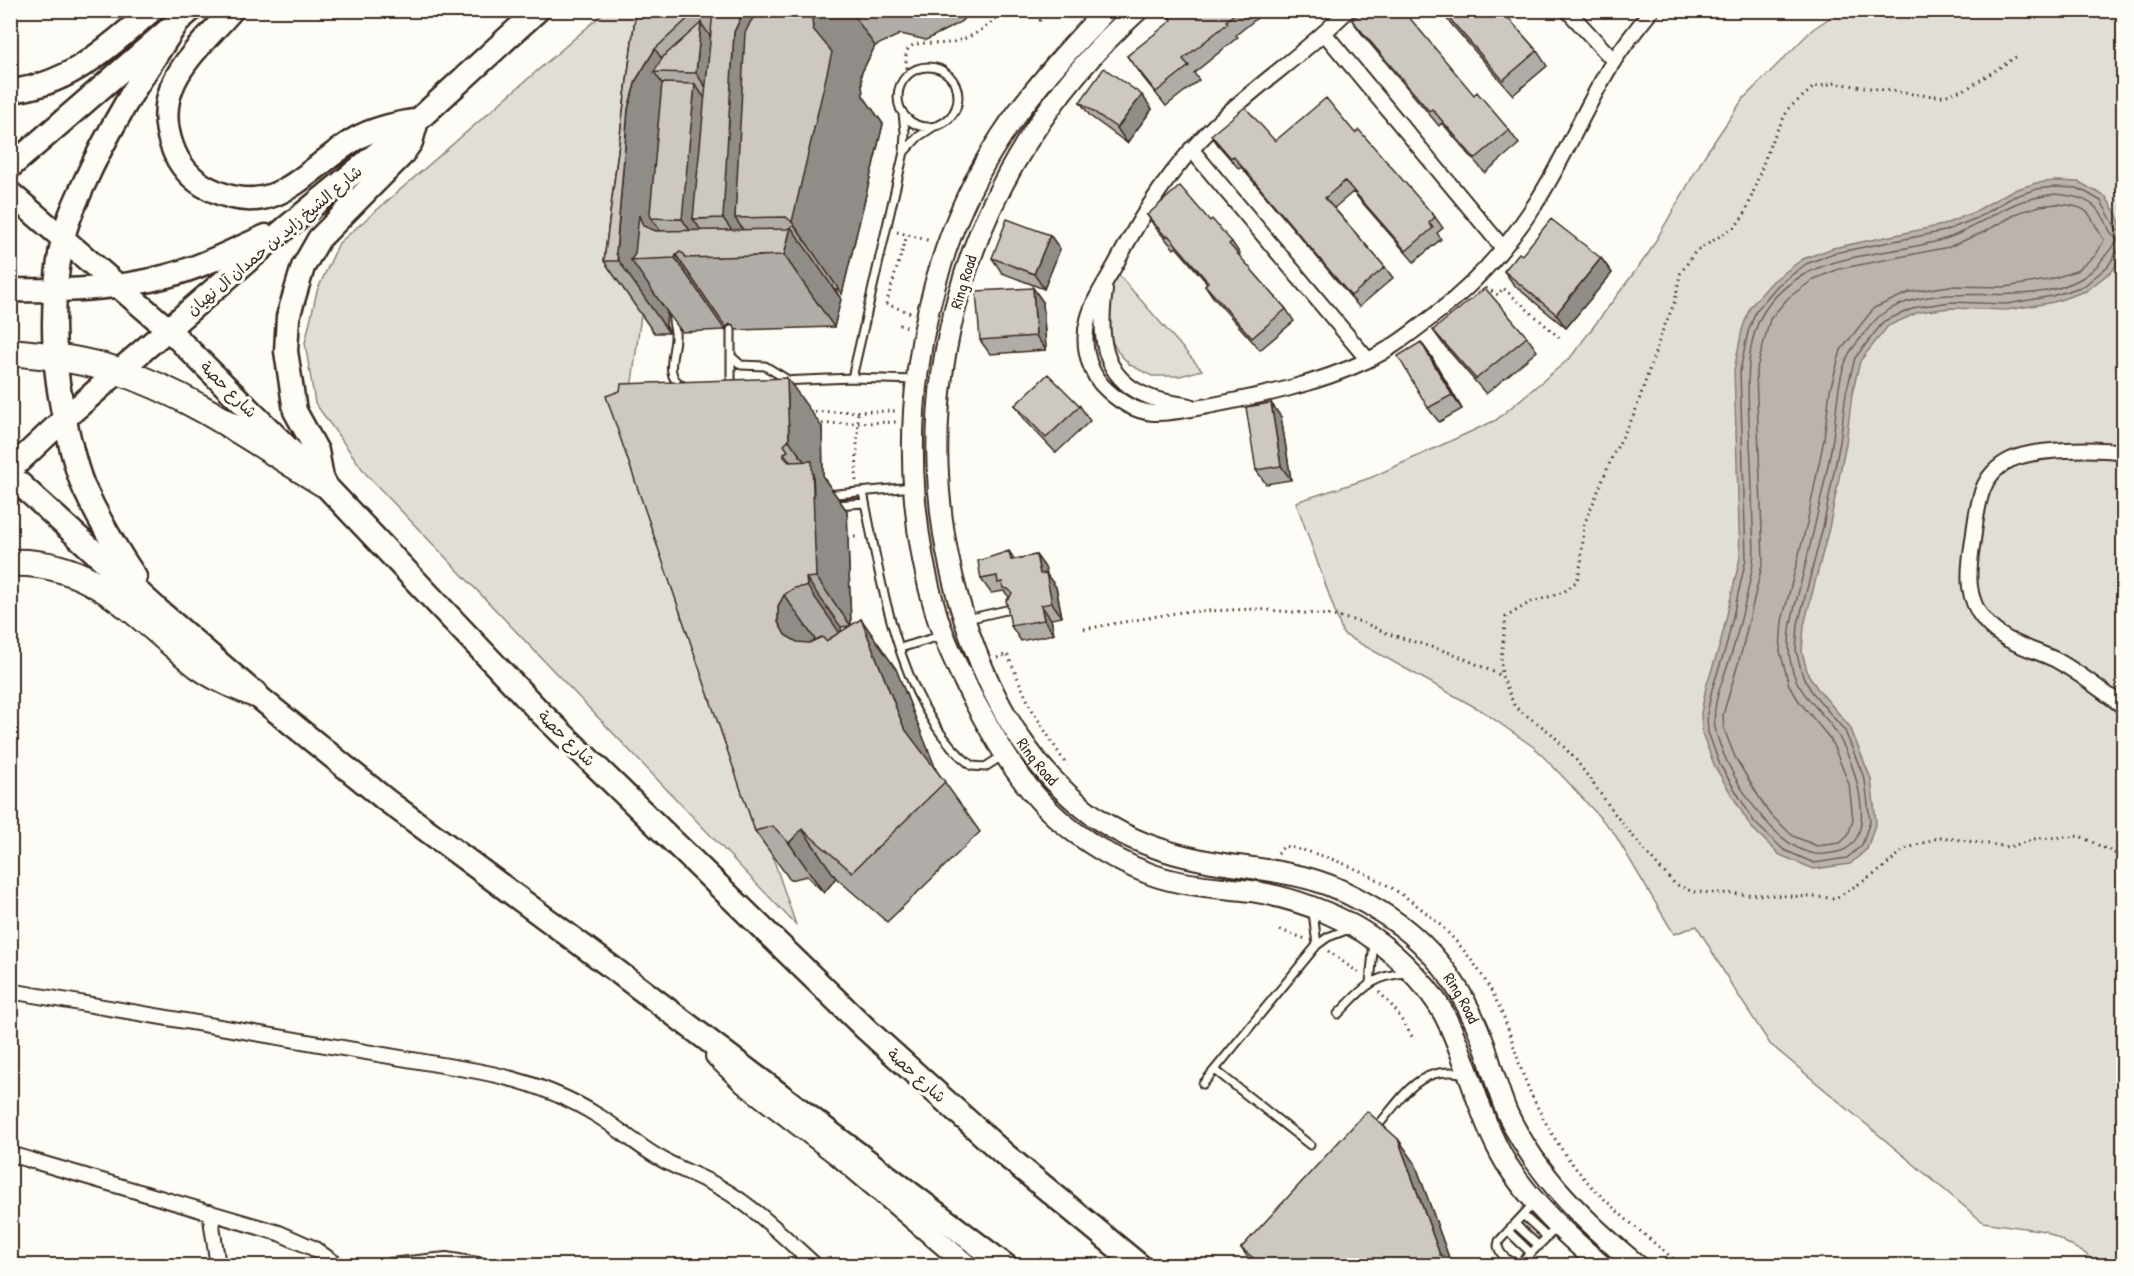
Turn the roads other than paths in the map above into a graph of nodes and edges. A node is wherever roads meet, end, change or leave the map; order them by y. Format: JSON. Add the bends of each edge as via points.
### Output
{"nodes":[{"id":1,"x":152,"y":10,"type":"edge"},
{"id":2,"x":232,"y":10,"type":"edge"},
{"id":3,"x":538,"y":10,"type":"edge"},
{"id":4,"x":1106,"y":10,"type":"edge"},
{"id":5,"x":1138,"y":10,"type":"edge"},
{"id":6,"x":1348,"y":10,"type":"edge"},
{"id":7,"x":1567,"y":10,"type":"edge"},
{"id":8,"x":1652,"y":10,"type":"edge"},
{"id":9,"x":184,"y":17,"type":"edge"},
{"id":10,"x":1325,"y":34,"type":"junction"},
{"id":11,"x":1614,"y":61,"type":"junction"},
{"id":12,"x":10,"y":91,"type":"edge"},
{"id":13,"x":903,"y":113,"type":"junction"},
{"id":14,"x":418,"y":120,"type":"junction"},
{"id":15,"x":933,"y":127,"type":"junction"},
{"id":16,"x":1191,"y":149,"type":"junction"},
{"id":17,"x":904,"y":152,"type":"junction"},
{"id":18,"x":10,"y":166,"type":"edge"},
{"id":19,"x":10,"y":193,"type":"edge"},
{"id":20,"x":287,"y":227,"type":"junction"},
{"id":21,"x":63,"y":238,"type":"junction"},
{"id":22,"x":1503,"y":248,"type":"junction"},
{"id":23,"x":119,"y":286,"type":"junction"},
{"id":24,"x":10,"y":290,"type":"edge"},
{"id":25,"x":55,"y":291,"type":"junction"},
{"id":26,"x":674,"y":302,"type":"edge"},
{"id":27,"x":681,"y":314,"type":"edge"},
{"id":28,"x":168,"y":329,"type":"junction"},
{"id":29,"x":731,"y":330,"type":"dead end"},
{"id":30,"x":675,"y":332,"type":"junction"},
{"id":31,"x":10,"y":352,"type":"edge"},
{"id":32,"x":54,"y":355,"type":"junction"},
{"id":33,"x":731,"y":356,"type":"junction"},
{"id":34,"x":1368,"y":360,"type":"junction"},
{"id":35,"x":118,"y":371,"type":"junction"},
{"id":36,"x":852,"y":378,"type":"junction"},
{"id":37,"x":788,"y":380,"type":"junction"},
{"id":38,"x":917,"y":380,"type":"junction"},
{"id":39,"x":776,"y":381,"type":"edge"},
{"id":40,"x":742,"y":383,"type":"edge"},
{"id":41,"x":720,"y":384,"type":"edge"},
{"id":42,"x":731,"y":384,"type":"junction"},
{"id":43,"x":690,"y":386,"type":"edge"},
{"id":44,"x":64,"y":419,"type":"junction"},
{"id":45,"x":2124,"y":452,"type":"edge"},
{"id":46,"x":10,"y":470,"type":"edge"},
{"id":47,"x":10,"y":475,"type":"edge"},
{"id":48,"x":323,"y":483,"type":"junction"},
{"id":49,"x":913,"y":487,"type":"junction"},
{"id":50,"x":863,"y":492,"type":"junction"},
{"id":51,"x":824,"y":495,"type":"dead end"},
{"id":52,"x":865,"y":502,"type":"junction"},
{"id":53,"x":824,"y":506,"type":"dead end"},
{"id":54,"x":10,"y":563,"type":"edge"},
{"id":55,"x":1016,"y":608,"type":"edge"},
{"id":56,"x":158,"y":610,"type":"junction"},
{"id":57,"x":964,"y":619,"type":"junction"},
{"id":58,"x":944,"y":634,"type":"junction"},
{"id":59,"x":900,"y":648,"type":"junction"},
{"id":60,"x":255,"y":694,"type":"junction"},
{"id":61,"x":2124,"y":707,"type":"edge"},
{"id":62,"x":1005,"y":754,"type":"junction"},
{"id":63,"x":1312,"y":908,"type":"junction"},
{"id":64,"x":1354,"y":928,"type":"junction"},
{"id":65,"x":1374,"y":940,"type":"junction"},
{"id":66,"x":1317,"y":945,"type":"junction"},
{"id":67,"x":1413,"y":972,"type":"junction"},
{"id":68,"x":1370,"y":981,"type":"junction"},
{"id":69,"x":10,"y":991,"type":"edge"},
{"id":70,"x":1338,"y":1014,"type":"dead end"},
{"id":71,"x":696,"y":1030,"type":"junction"},
{"id":72,"x":1215,"y":1070,"type":"junction"},
{"id":73,"x":1468,"y":1075,"type":"junction"},
{"id":74,"x":1203,"y":1084,"type":"dead end"},
{"id":75,"x":1369,"y":1136,"type":"edge"},
{"id":76,"x":1310,"y":1145,"type":"dead end"},
{"id":77,"x":10,"y":1154,"type":"edge"},
{"id":78,"x":1529,"y":1209,"type":"junction"},
{"id":79,"x":210,"y":1212,"type":"junction"},
{"id":80,"x":1515,"y":1224,"type":"junction"},
{"id":81,"x":1508,"y":1232,"type":"junction"},
{"id":82,"x":1553,"y":1232,"type":"junction"},
{"id":83,"x":1539,"y":1246,"type":"junction"},
{"id":84,"x":1531,"y":1253,"type":"junction"},
{"id":85,"x":218,"y":1266,"type":"edge"},
{"id":86,"x":339,"y":1266,"type":"edge"},
{"id":87,"x":390,"y":1266,"type":"edge"},
{"id":88,"x":484,"y":1266,"type":"edge"},
{"id":89,"x":816,"y":1266,"type":"edge"},
{"id":90,"x":968,"y":1266,"type":"edge"},
{"id":91,"x":1006,"y":1266,"type":"edge"},
{"id":92,"x":1140,"y":1266,"type":"edge"},
{"id":93,"x":1602,"y":1266,"type":"edge"},
{"id":94,"x":1638,"y":1266,"type":"edge"}],
"edges":[{"from":1,"to":12,"type":"main road","via":[[88,64],[40,85]]},
{"from":2,"to":14,"type":"main road","via":[[182,66],[168,92],[167,134],[187,172],[203,186],[232,198],[264,199],[282,193],[358,138]]},
{"from":3,"to":14,"type":"main road","name":"شارع الشيخ زايد بن حمدان آل نهيان"},
{"from":4,"to":38,"type":"street","name":"Ring Road","via":[[1033,92],[998,141],[969,193],[948,245],[927,319]]},
{"from":5,"to":57,"type":"street","name":"Ring Road","via":[[1049,108],[1017,155],[969,257],[944,365],[938,428],[946,548]]},
{"from":6,"to":10,"type":"street"},
{"from":7,"to":11,"type":"street"},
{"from":8,"to":11,"type":"street"},
{"from":9,"to":18,"type":"main road"},
{"from":9,"to":21,"type":"main road","via":[[118,114],[84,183]]},
{"from":10,"to":16,"type":"street","via":[[1237,105]]},
{"from":10,"to":22,"type":"street"},
{"from":11,"to":22,"type":"street","via":[[1542,192]]},
{"from":13,"to":15,"type":"lane","via":[[916,124]]},
{"from":13,"to":15,"type":"lane","via":[[899,89],[908,74],[924,67],[941,70],[954,81],[959,96],[954,113]]},
{"from":13,"to":17,"type":"lane"},
{"from":14,"to":20,"type":"main road","name":"شارع الشيخ زايد بن حمدان آل نهيان"},
{"from":14,"to":48,"type":"main road","via":[[411,142],[401,156],[319,239],[303,267],[288,317],[286,351],[295,411],[317,451]]},
{"from":15,"to":17,"type":"lane"},
{"from":16,"to":34,"type":"street"},
{"from":16,"to":34,"type":"street","via":[[1142,215],[1106,282],[1101,331],[1104,350],[1114,370],[1143,395],[1200,407],[1285,389]]},
{"from":17,"to":36,"type":"lane"},
{"from":19,"to":21,"type":"main road","name":"شارع حصة"},
{"from":20,"to":23,"type":"main road","via":[[193,268]]},
{"from":20,"to":28,"type":"main road","name":"شارع الشيخ زايد بن حمدان آل نهيان"},
{"from":21,"to":23,"type":"main road","name":"شارع حصة"},
{"from":21,"to":25,"type":"main road"},
{"from":22,"to":34,"type":"street","via":[[1441,311]]},
{"from":23,"to":25,"type":"main road"},
{"from":23,"to":28,"type":"main road","name":"شارع حصة"},
{"from":24,"to":25,"type":"main road"},
{"from":25,"to":32,"type":"main road"},
{"from":26,"to":30,"type":"lane"},
{"from":27,"to":30,"type":"lane"},
{"from":28,"to":35,"type":"main road","name":"شارع الشيخ زايد بن حمدان آل نهيان"},
{"from":28,"to":48,"type":"main road","name":"شارع حصة"},
{"from":29,"to":33,"type":"lane"},
{"from":30,"to":43,"type":"lane","via":[[673,378]]},
{"from":31,"to":32,"type":"highway"},
{"from":32,"to":35,"type":"highway"},
{"from":32,"to":44,"type":"main road"},
{"from":33,"to":37,"type":"lane","via":[[741,365],[765,366]]},
{"from":33,"to":42,"type":"lane"},
{"from":35,"to":44,"type":"main road","name":"شارع الشيخ زايد بن حمدان آل نهيان"},
{"from":35,"to":48,"type":"highway","via":[[177,396]]},
{"from":36,"to":37,"type":"lane"},
{"from":36,"to":38,"type":"lane"},
{"from":37,"to":39,"type":"lane"},
{"from":38,"to":49,"type":"street","name":"Ring Road"},
{"from":40,"to":42,"type":"lane"},
{"from":41,"to":42,"type":"lane"},
{"from":44,"to":46,"type":"main road","name":"شارع الشيخ زايد بن حمدان آل نهيان"},
{"from":44,"to":56,"type":"main road","via":[[84,489],[115,548]]},
{"from":45,"to":61,"type":"street","via":[[2028,454],[2000,466],[1987,481],[1980,500],[1969,580],[1975,607],[1992,629],[2072,669]]},
{"from":47,"to":56,"type":"main road"},
{"from":48,"to":92,"type":"main road","name":"شارع حصة","via":[[539,711],[858,1021],[1003,1153]]},
{"from":49,"to":50,"type":"lane"},
{"from":49,"to":58,"type":"street","name":"Ring Road","via":[[928,579]]},
{"from":50,"to":51,"type":"lane"},
{"from":50,"to":52,"type":"lane"},
{"from":52,"to":53,"type":"lane"},
{"from":52,"to":59,"type":"lane","via":[[876,562]]},
{"from":54,"to":60,"type":"highway","via":[[48,566],[95,582],[200,666]]},
{"from":55,"to":57,"type":"lane"},
{"from":56,"to":60,"type":"main road"},
{"from":57,"to":94,"type":"street","name":"Ring Road","via":[[1002,710],[1029,753],[1063,792],[1104,823],[1150,847],[1203,861],[1262,868],[1318,881],[1376,909],[1411,934],[1441,965],[1465,1002],[1506,1111],[1524,1145],[1574,1209]]},
{"from":58,"to":59,"type":"lane"},
{"from":58,"to":62,"type":"street","name":"Ring Road","via":[[960,673]]},
{"from":59,"to":62,"type":"lane","via":[[932,719],[968,764],[981,768]]},
{"from":60,"to":71,"type":"main road","via":[[386,800]]},
{"from":62,"to":63,"type":"street","name":"Ring Road","via":[[1038,800],[1073,831],[1112,856],[1154,875],[1282,897]]},
{"from":63,"to":64,"type":"street","name":"Ring Road"},
{"from":63,"to":66,"type":"lane"},
{"from":64,"to":65,"type":"street","name":"Ring Road"},
{"from":64,"to":66,"type":"lane"},
{"from":65,"to":67,"type":"street","name":"Ring Road"},
{"from":65,"to":68,"type":"lane"},
{"from":66,"to":72,"type":"lane"},
{"from":67,"to":68,"type":"lane"},
{"from":67,"to":73,"type":"street","name":"Ring Road","via":[[1444,1014]]},
{"from":68,"to":70,"type":"lane"},
{"from":69,"to":89,"type":"street","via":[[477,1071],[536,1086],[603,1118],[640,1147],[734,1196]]},
{"from":71,"to":90,"type":"street","via":[[745,1084],[856,1170]]},
{"from":71,"to":91,"type":"main road"},
{"from":72,"to":74,"type":"lane"},
{"from":72,"to":76,"type":"lane"},
{"from":73,"to":75,"type":"lane","via":[[1444,1071],[1423,1077]]},
{"from":73,"to":78,"type":"street","name":"Ring Road"},
{"from":77,"to":79,"type":"street"},
{"from":78,"to":80,"type":"lane"},
{"from":78,"to":82,"type":"street","name":"Ring Road"},
{"from":79,"to":85,"type":"street"},
{"from":79,"to":86,"type":"street","via":[[296,1239]]},
{"from":80,"to":81,"type":"lane"},
{"from":80,"to":83,"type":"lane"},
{"from":81,"to":84,"type":"lane"},
{"from":81,"to":84,"type":"lane","via":[[1498,1246],[1502,1255],[1512,1263],[1521,1263]]},
{"from":82,"to":83,"type":"lane"},
{"from":82,"to":93,"type":"street","name":"Ring Road"},
{"from":83,"to":84,"type":"lane"},
{"from":87,"to":88,"type":"street","via":[[446,1260]]}]}
